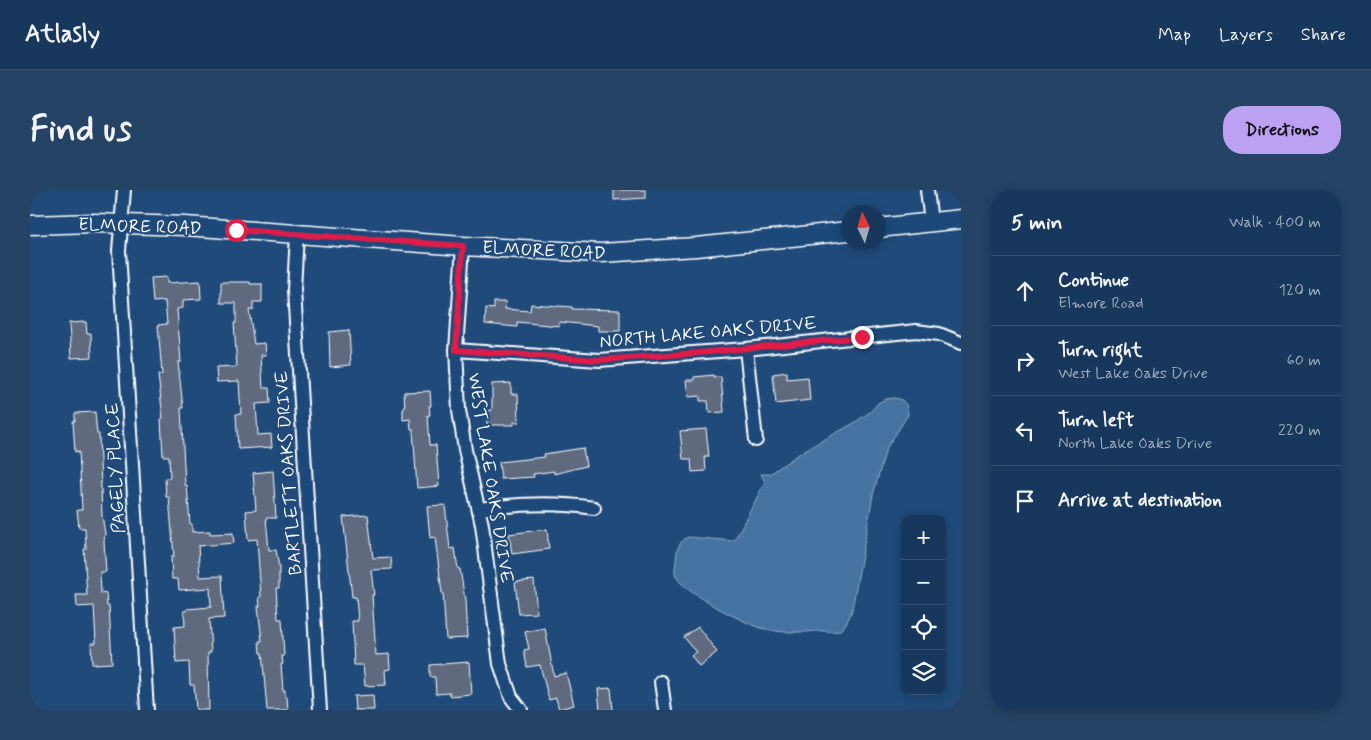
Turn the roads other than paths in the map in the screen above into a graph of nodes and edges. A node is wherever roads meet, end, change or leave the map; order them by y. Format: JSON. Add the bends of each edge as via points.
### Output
{"nodes":[{"id":1,"x":124,"y":190,"type":"edge"},
{"id":2,"x":927,"y":190,"type":"edge"},
{"id":3,"x":961,"y":219,"type":"edge"},
{"id":4,"x":931,"y":222,"type":"junction"},
{"id":5,"x":121,"y":224,"type":"junction"},
{"id":6,"x":30,"y":225,"type":"edge"},
{"id":7,"x":886,"y":227,"type":"edge"},
{"id":8,"x":841,"y":232,"type":"edge"},
{"id":9,"x":297,"y":234,"type":"junction"},
{"id":10,"x":463,"y":246,"type":"junction"},
{"id":11,"x":961,"y":343,"type":"edge"},
{"id":12,"x":746,"y":348,"type":"junction"},
{"id":13,"x":456,"y":350,"type":"junction"},
{"id":14,"x":756,"y":440,"type":"dead end"},
{"id":15,"x":594,"y":508,"type":"dead end"},
{"id":16,"x":479,"y":509,"type":"junction"},
{"id":17,"x":661,"y":682,"type":"dead end"},
{"id":18,"x":148,"y":710,"type":"edge"},
{"id":19,"x":320,"y":710,"type":"edge"},
{"id":20,"x":521,"y":710,"type":"edge"},
{"id":21,"x":665,"y":710,"type":"edge"}],
"edges":[{"from":1,"to":5,"type":"street","name":"PAGELY PLACE"},
{"from":2,"to":4,"type":"street"},
{"from":3,"to":4,"type":"street"},
{"from":4,"to":7,"type":"street"},
{"from":5,"to":6,"type":"street","name":"ELMORE ROAD"},
{"from":5,"to":9,"type":"street","name":"ELMORE ROAD"},
{"from":5,"to":18,"type":"street","name":"PAGELY PLACE","via":[[119,251]]},
{"from":8,"to":10,"type":"street","name":"ELMORE ROAD","via":[[610,253]]},
{"from":9,"to":10,"type":"street","name":"ELMORE ROAD"},
{"from":9,"to":19,"type":"street","name":"BARTLETT OAKS DRIVE","via":[[294,290]]},
{"from":10,"to":13,"type":"street","name":"WEST LAKE OAKS DRIVE"},
{"from":11,"to":12,"type":"street","name":"NORTH LAKE OAKS DRIVE","via":[[939,334],[904,332]]},
{"from":12,"to":13,"type":"street","name":"NORTH LAKE OAKS DRIVE","via":[[599,360]]},
{"from":12,"to":14,"type":"street"},
{"from":13,"to":16,"type":"street","name":"WEST LAKE OAKS DRIVE","via":[[459,410]]},
{"from":15,"to":16,"type":"street","via":[[562,504]]},
{"from":16,"to":20,"type":"street","name":"WEST LAKE OAKS DRIVE","via":[[500,664],[511,697]]},
{"from":17,"to":21,"type":"street"}]}
